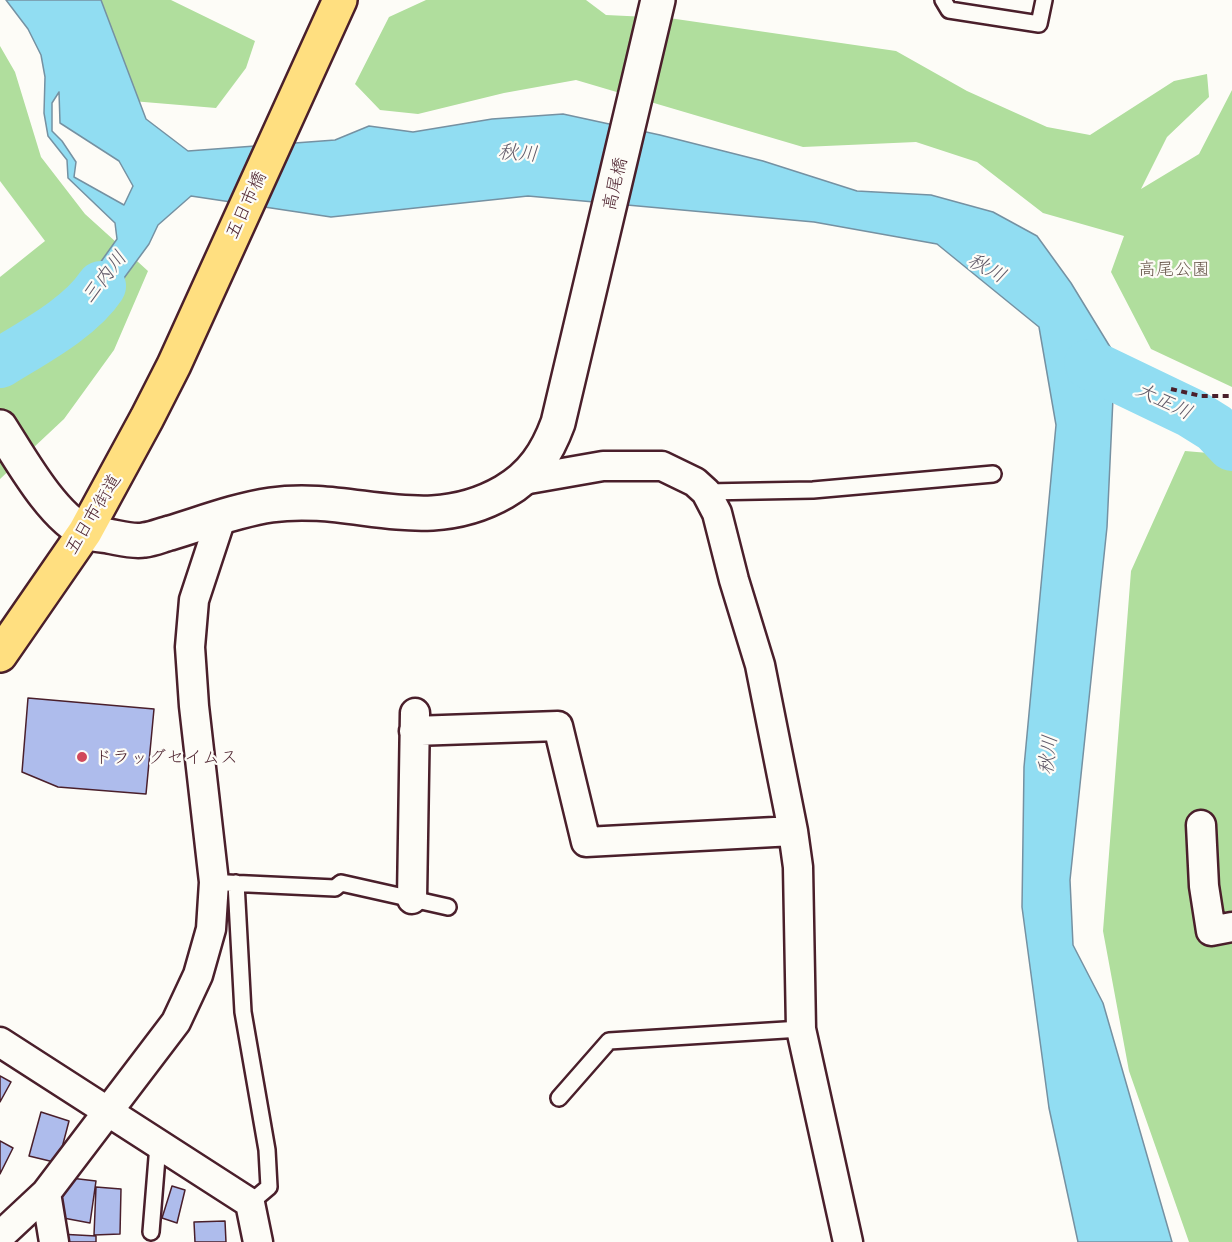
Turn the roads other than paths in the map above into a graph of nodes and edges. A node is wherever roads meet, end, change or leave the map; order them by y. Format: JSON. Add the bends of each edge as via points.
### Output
{"nodes":[{"id":1,"x":340,"y":0,"type":"edge"},
{"id":2,"x":658,"y":0,"type":"edge"},
{"id":3,"x":943,"y":0,"type":"edge"},
{"id":4,"x":1044,"y":0,"type":"edge"},
{"id":5,"x":174,"y":365,"type":"joint"},
{"id":6,"x":0,"y":427,"type":"edge"},
{"id":7,"x":993,"y":474,"type":"dead end"},
{"id":8,"x":523,"y":480,"type":"junction"},
{"id":9,"x":706,"y":492,"type":"junction"},
{"id":10,"x":221,"y":518,"type":"junction"},
{"id":11,"x":86,"y":532,"type":"junction"},
{"id":12,"x":0,"y":655,"type":"edge"},
{"id":13,"x":1201,"y":825,"type":"dead end"},
{"id":14,"x":793,"y":831,"type":"junction"},
{"id":15,"x":225,"y":883,"type":"junction"},
{"id":16,"x":412,"y":899,"type":"junction"},
{"id":17,"x":448,"y":907,"type":"dead end"},
{"id":18,"x":1232,"y":927,"type":"edge"},
{"id":19,"x":801,"y":1029,"type":"junction"},
{"id":20,"x":0,"y":1042,"type":"edge"},
{"id":21,"x":559,"y":1098,"type":"dead end"},
{"id":22,"x":106,"y":1112,"type":"junction"},
{"id":23,"x":158,"y":1145,"type":"junction"},
{"id":24,"x":46,"y":1193,"type":"junction"},
{"id":25,"x":250,"y":1203,"type":"junction"},
{"id":26,"x":151,"y":1232,"type":"dead end"},
{"id":27,"x":0,"y":1236,"type":"edge"},
{"id":28,"x":54,"y":1242,"type":"edge"},
{"id":29,"x":261,"y":1242,"type":"edge"},
{"id":30,"x":848,"y":1242,"type":"edge"}],
"edges":[{"from":1,"to":5,"type":"main road","name":"五日市橋"},
{"from":2,"to":8,"type":"street","name":"高尾橋","via":[[563,405],[542,458]]},
{"from":3,"to":4,"type":"lane","via":[[949,10],[1039,24]]},
{"from":5,"to":11,"type":"main road","name":"五日市街道"},
{"from":6,"to":11,"type":"street","via":[[56,510]]},
{"from":7,"to":9,"type":"lane","via":[[813,490]]},
{"from":8,"to":9,"type":"street","via":[[603,466],[662,466],[695,482]]},
{"from":8,"to":10,"type":"street","via":[[486,501],[443,513],[406,514],[296,503],[269,505]]},
{"from":9,"to":14,"type":"street","via":[[717,513],[760,665]]},
{"from":10,"to":11,"type":"street","via":[[145,540]]},
{"from":10,"to":15,"type":"street","via":[[194,600],[190,647],[194,706]]},
{"from":11,"to":12,"type":"main road","name":"五日市街道"},
{"from":13,"to":18,"type":"street","via":[[1211,931]]},
{"from":14,"to":16,"type":"street","via":[[586,842],[558,726],[415,722]]},
{"from":14,"to":19,"type":"street","via":[[798,867]]},
{"from":15,"to":16,"type":"lane","via":[[335,888],[341,883]]},
{"from":15,"to":22,"type":"street","via":[[198,975],[176,1022]]},
{"from":15,"to":25,"type":"lane","via":[[267,1150],[269,1187]]},
{"from":16,"to":17,"type":"lane"},
{"from":19,"to":21,"type":"lane","via":[[609,1041]]},
{"from":19,"to":30,"type":"street"},
{"from":20,"to":22,"type":"street"},
{"from":22,"to":23,"type":"street"},
{"from":22,"to":24,"type":"street"},
{"from":23,"to":25,"type":"street"},
{"from":23,"to":26,"type":"lane"},
{"from":24,"to":27,"type":"street"},
{"from":24,"to":28,"type":"street"},
{"from":25,"to":29,"type":"street"}]}
